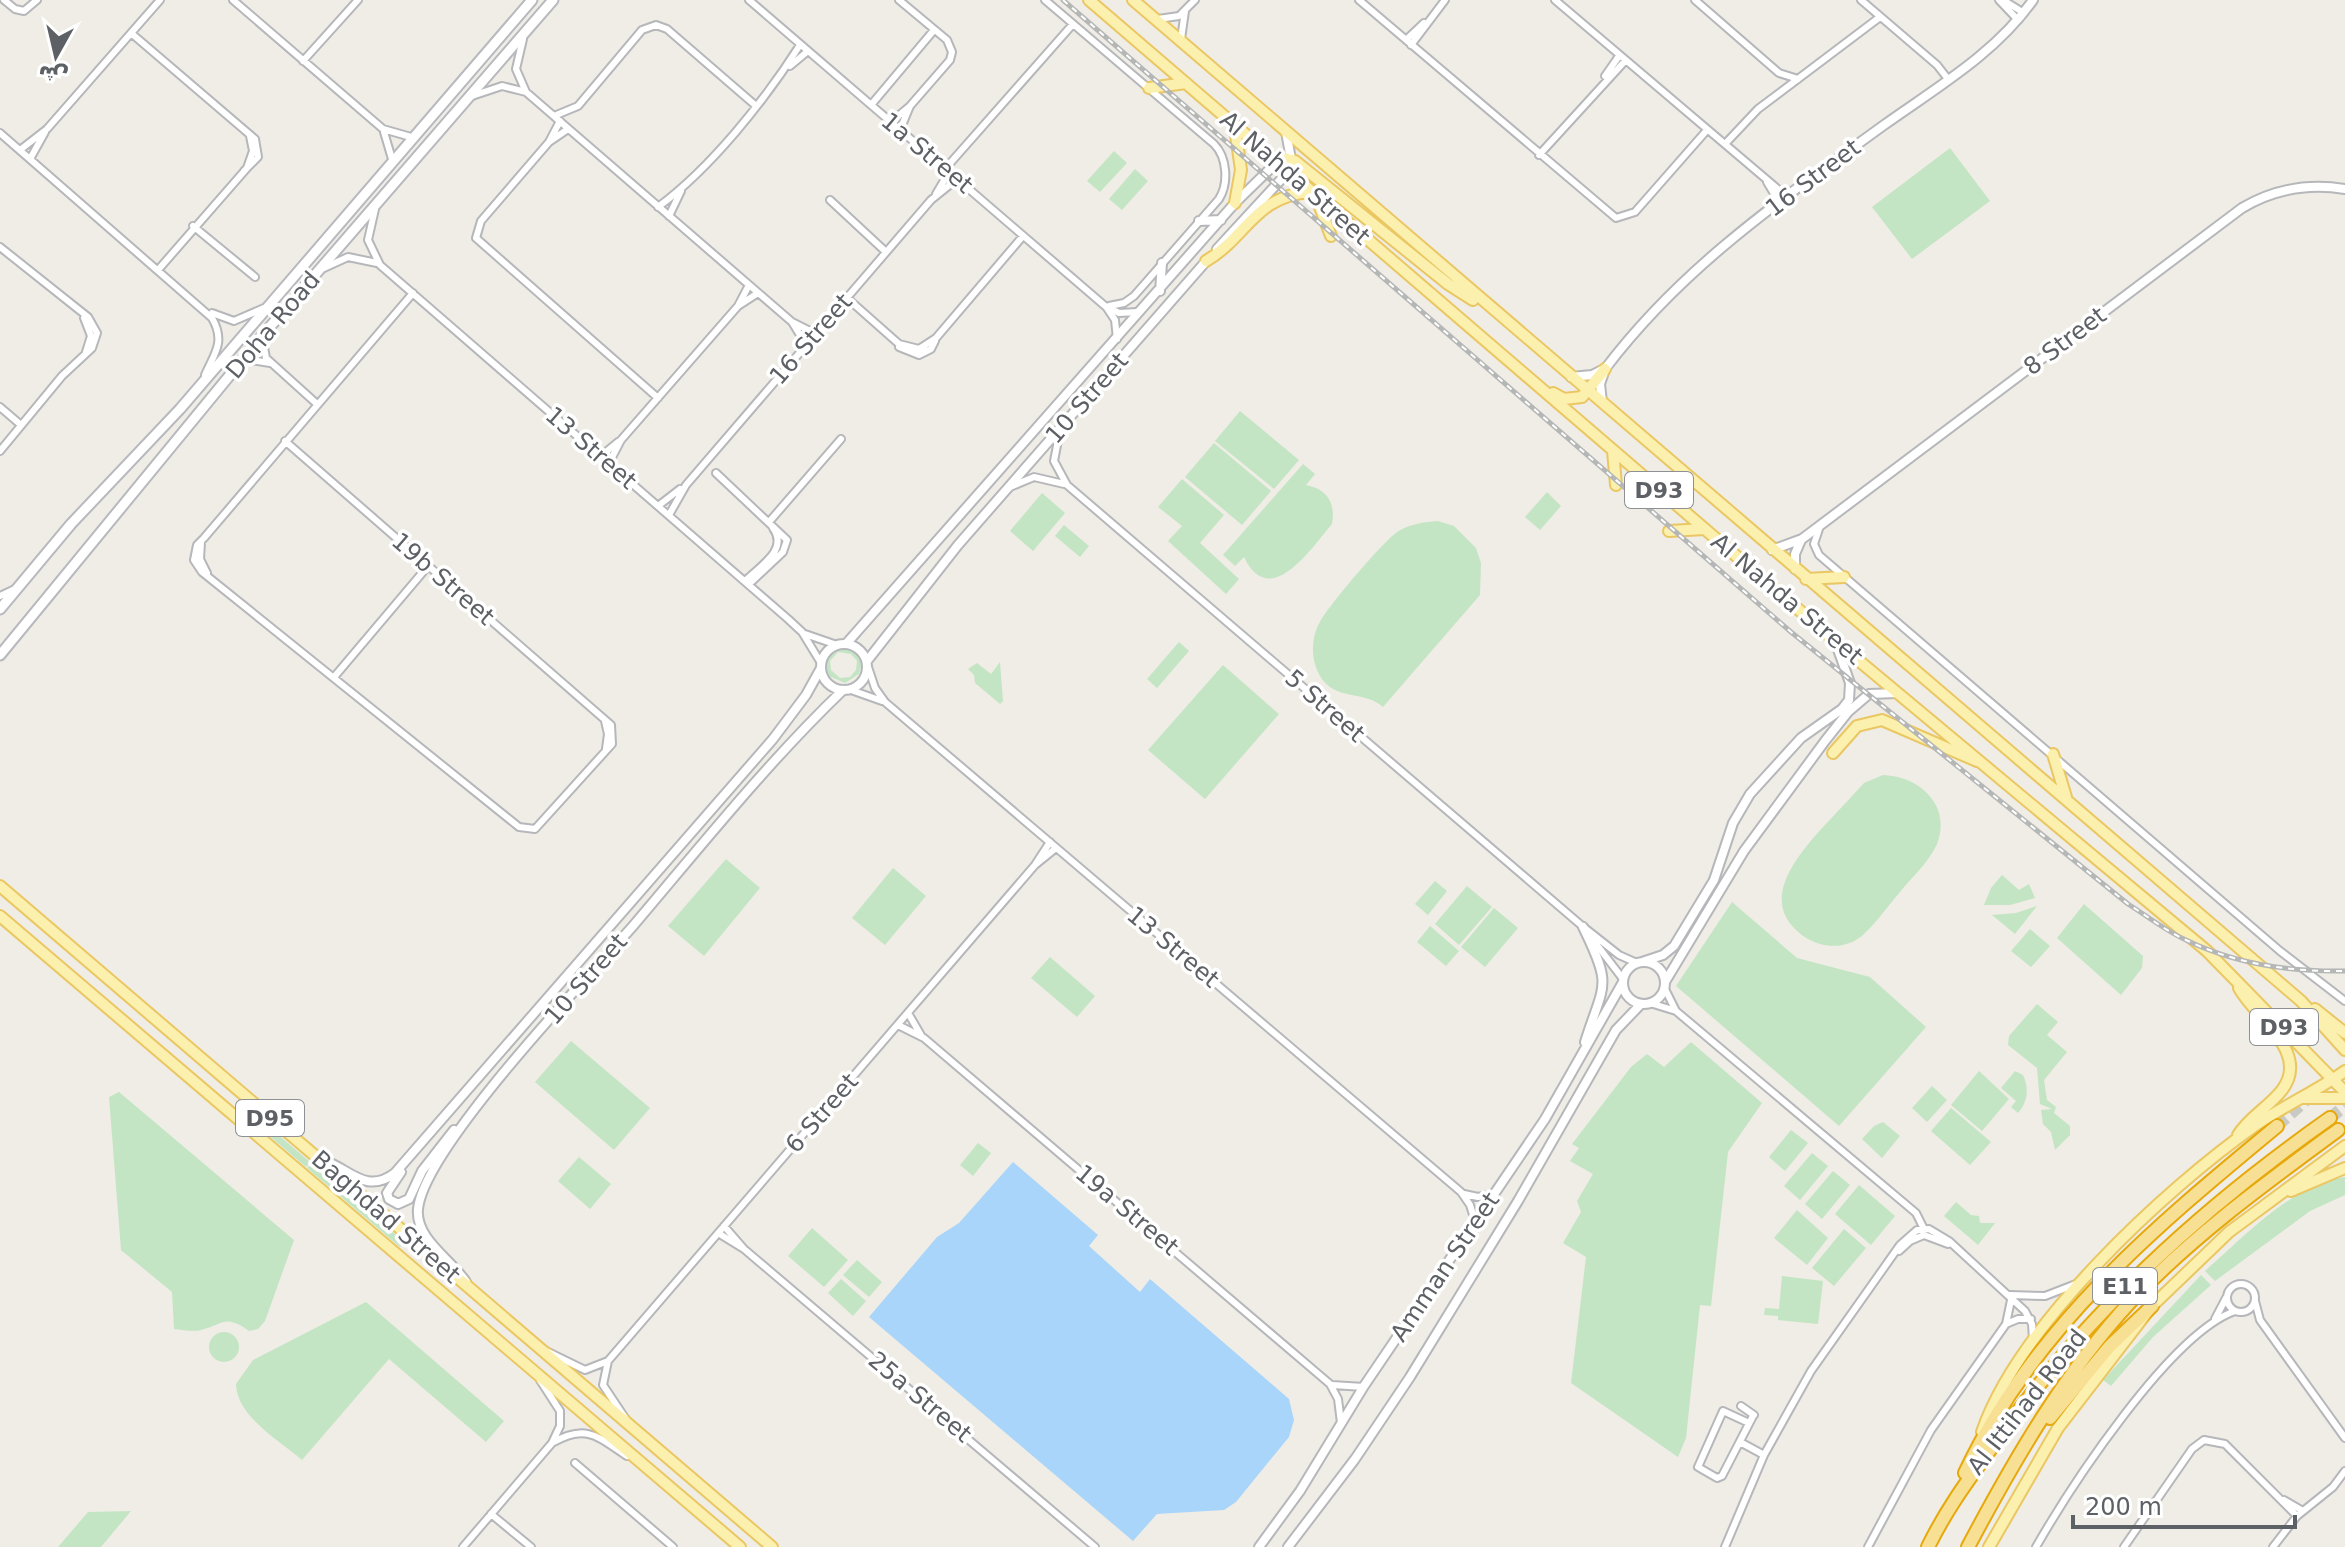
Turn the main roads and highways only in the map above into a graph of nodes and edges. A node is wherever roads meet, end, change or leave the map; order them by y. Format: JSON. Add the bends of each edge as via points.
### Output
{"nodes":[{"id":1,"x":532,"y":0,"type":"edge"},
{"id":2,"x":551,"y":0,"type":"edge"},
{"id":3,"x":1089,"y":0,"type":"edge"},
{"id":4,"x":1133,"y":0,"type":"edge"},
{"id":5,"x":1186,"y":83,"type":"junction"},
{"id":6,"x":1149,"y":88,"type":"road end"},
{"id":7,"x":1234,"y":126,"type":"junction"},
{"id":8,"x":1272,"y":166,"type":"junction"},
{"id":9,"x":1313,"y":194,"type":"junction"},
{"id":10,"x":1235,"y":203,"type":"road end"},
{"id":11,"x":1331,"y":236,"type":"dead end"},
{"id":12,"x":1206,"y":261,"type":"road end"},
{"id":13,"x":1443,"y":304,"type":"junction"},
{"id":14,"x":1493,"y":310,"type":"junction"},
{"id":15,"x":1605,"y":369,"type":"road end"},
{"id":16,"x":1587,"y":392,"type":"junction"},
{"id":17,"x":1613,"y":451,"type":"junction"},
{"id":18,"x":1616,"y":485,"type":"dead end"},
{"id":19,"x":1705,"y":529,"type":"junction"},
{"id":20,"x":1669,"y":531,"type":"dead end"},
{"id":21,"x":1844,"y":577,"type":"road end"},
{"id":22,"x":1806,"y":579,"type":"junction"},
{"id":23,"x":0,"y":609,"type":"edge"},
{"id":24,"x":0,"y":655,"type":"edge"},
{"id":25,"x":1833,"y":753,"type":"dead end"},
{"id":26,"x":2053,"y":754,"type":"road end"},
{"id":27,"x":1982,"y":763,"type":"junction"},
{"id":28,"x":2066,"y":799,"type":"junction"},
{"id":29,"x":0,"y":886,"type":"edge"},
{"id":30,"x":0,"y":893,"type":"edge"},
{"id":31,"x":20,"y":903,"type":"junction"},
{"id":32,"x":0,"y":916,"type":"edge"},
{"id":33,"x":2233,"y":975,"type":"junction"},
{"id":34,"x":2301,"y":1001,"type":"junction"},
{"id":35,"x":2345,"y":1033,"type":"edge"},
{"id":36,"x":2345,"y":1050,"type":"edge"},
{"id":37,"x":2345,"y":1071,"type":"edge"},
{"id":38,"x":2335,"y":1078,"type":"junction"},
{"id":39,"x":2345,"y":1095,"type":"edge"},
{"id":40,"x":2298,"y":1098,"type":"junction"},
{"id":41,"x":2330,"y":1118,"type":"tunnel mouth"},
{"id":42,"x":2277,"y":1126,"type":"tunnel mouth"},
{"id":43,"x":2338,"y":1130,"type":"tunnel mouth"},
{"id":44,"x":2233,"y":1142,"type":"junction"},
{"id":45,"x":2345,"y":1146,"type":"edge"},
{"id":46,"x":2345,"y":1168,"type":"edge"},
{"id":47,"x":2267,"y":1202,"type":"junction"},
{"id":48,"x":2152,"y":1306,"type":"junction"},
{"id":49,"x":2031,"y":1437,"type":"junction"},
{"id":50,"x":1979,"y":1446,"type":"junction"},
{"id":51,"x":1957,"y":1491,"type":"junction"},
{"id":52,"x":740,"y":1547,"type":"edge"},
{"id":53,"x":772,"y":1547,"type":"edge"},
{"id":54,"x":1928,"y":1547,"type":"edge"},
{"id":55,"x":1968,"y":1547,"type":"edge"},
{"id":56,"x":1989,"y":1547,"type":"edge"}],
"edges":[{"from":1,"to":23,"type":"main road","name":"Doha Road"},
{"from":2,"to":24,"type":"main road","name":"Doha Road","via":[[262,336]]},
{"from":3,"to":5,"type":"main road","name":"Al Nahda Street","number":"D93"},
{"from":4,"to":14,"type":"main road","name":"Al Nahda Street","number":"D93"},
{"from":5,"to":6,"type":"main road"},
{"from":5,"to":7,"type":"main road","name":"Al Nahda Street","number":"D93"},
{"from":7,"to":8,"type":"main road","name":"Al Nahda Street","number":"D93"},
{"from":7,"to":10,"type":"main road","via":[[1241,170]]},
{"from":8,"to":9,"type":"main road","name":"Al Nahda Street","number":"D93"},
{"from":8,"to":14,"type":"main road","via":[[1291,159],[1448,284]]},
{"from":9,"to":11,"type":"main road"},
{"from":9,"to":12,"type":"main road","via":[[1270,202]]},
{"from":9,"to":13,"type":"main road","name":"Al Nahda Street","number":"D93"},
{"from":13,"to":16,"type":"main road","via":[[1559,397],[1576,399]]},
{"from":13,"to":17,"type":"main road","name":"Al Nahda Street","number":"D93"},
{"from":14,"to":16,"type":"main road","name":"Al Nahda Street","number":"D93"},
{"from":15,"to":16,"type":"main road"},
{"from":16,"to":22,"type":"main road","name":"Al Nahda Street","number":"D93"},
{"from":17,"to":18,"type":"main road"},
{"from":17,"to":19,"type":"main road","name":"Al Nahda Street","number":"D93"},
{"from":19,"to":20,"type":"main road"},
{"from":19,"to":27,"type":"main road","name":"Al Nahda Street","number":"D93"},
{"from":21,"to":22,"type":"main road"},
{"from":22,"to":28,"type":"main road","name":"Al Nahda Street","number":"D93"},
{"from":25,"to":27,"type":"main road","via":[[1857,726],[1882,720]]},
{"from":26,"to":28,"type":"main road"},
{"from":27,"to":33,"type":"main road","name":"Al Nahda Street","number":"D93"},
{"from":28,"to":34,"type":"main road","name":"Al Nahda Street","number":"D93"},
{"from":29,"to":31,"type":"main road","name":"Baghdad Street","number":"D95"},
{"from":30,"to":31,"type":"main road"},
{"from":31,"to":53,"type":"main road","name":"Baghdad Street","number":"D95"},
{"from":32,"to":52,"type":"main road","name":"Baghdad Street","number":"D95"},
{"from":33,"to":38,"type":"main road","name":"Al Nahda Street","number":"D93"},
{"from":33,"to":44,"type":"main road","via":[[2283,1043],[2290,1065],[2282,1091]]},
{"from":34,"to":35,"type":"main road"},
{"from":34,"to":36,"type":"main road","name":"Al Nahda Street","number":"D93"},
{"from":37,"to":38,"type":"main road","number":"E11"},
{"from":38,"to":39,"type":"main road","number":"D93"},
{"from":38,"to":40,"type":"main road","number":"E11"},
{"from":39,"to":40,"type":"main road"},
{"from":40,"to":44,"type":"main road","number":"E11"},
{"from":41,"to":51,"type":"highway","name":"Al Ittihad Road","number":"E11","via":[[2216,1203],[2103,1307],[2050,1367]]},
{"from":42,"to":50,"type":"highway","via":[[2146,1235],[2098,1284],[2041,1353]]},
{"from":43,"to":49,"type":"highway","name":"Al Ittihad Road","number":"E11","via":[[2201,1235],[2133,1300],[2085,1356]]},
{"from":44,"to":50,"type":"main road","number":"E11","via":[[2083,1280],[1993,1405]]},
{"from":45,"to":47,"type":"main road","number":"E11"},
{"from":46,"to":47,"type":"main road"},
{"from":47,"to":48,"type":"main road","number":"E11","via":[[2210,1248]]},
{"from":48,"to":49,"type":"highway"},
{"from":48,"to":56,"type":"main road","via":[[2058,1428]]},
{"from":49,"to":55,"type":"highway","name":"Al Ittihad Road","number":"E11"},
{"from":50,"to":51,"type":"highway"},
{"from":51,"to":54,"type":"highway","name":"Al Ittihad Road","number":"E11"}]}
